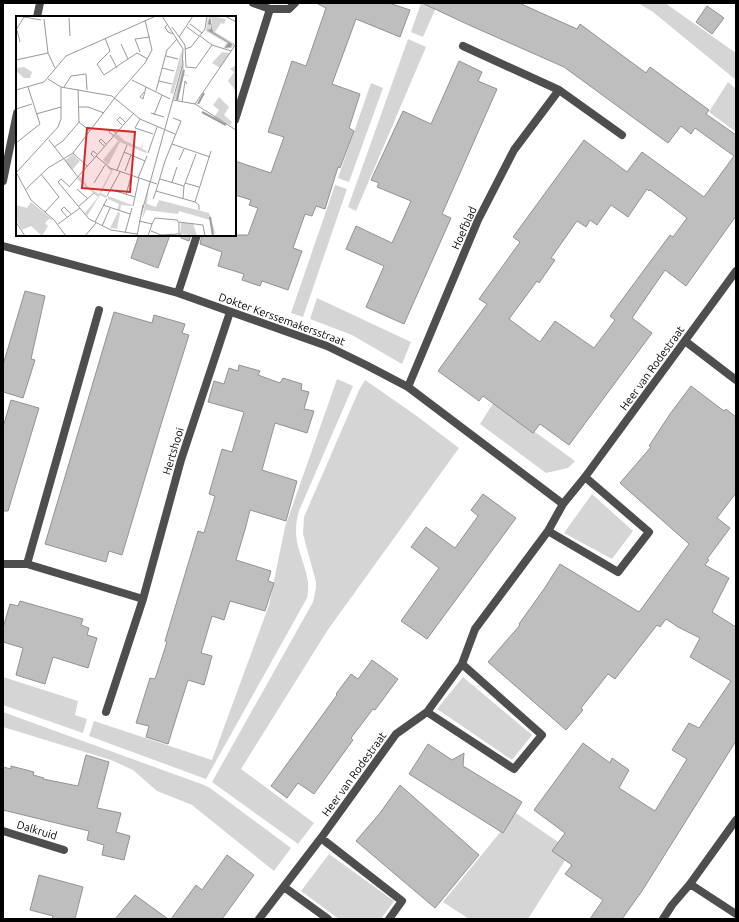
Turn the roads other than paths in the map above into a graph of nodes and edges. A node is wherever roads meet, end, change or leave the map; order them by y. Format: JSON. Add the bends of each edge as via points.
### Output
{"nodes":[{"id":1,"x":40,"y":3,"type":"edge"},
{"id":2,"x":253,"y":3,"type":"edge"},
{"id":3,"x":295,"y":3,"type":"edge"},
{"id":4,"x":270,"y":8,"type":"junction"},
{"id":5,"x":37,"y":16,"type":"edge"},
{"id":6,"x":464,"y":46,"type":"dead end"},
{"id":7,"x":559,"y":90,"type":"junction"},
{"id":8,"x":236,"y":117,"type":"edge"},
{"id":9,"x":16,"y":118,"type":"edge"},
{"id":10,"x":622,"y":135,"type":"dead end"},
{"id":11,"x":3,"y":181,"type":"edge"},
{"id":12,"x":197,"y":236,"type":"edge"},
{"id":13,"x":3,"y":246,"type":"edge"},
{"id":14,"x":736,"y":271,"type":"edge"},
{"id":15,"x":178,"y":293,"type":"junction"},
{"id":16,"x":99,"y":310,"type":"dead end"},
{"id":17,"x":230,"y":312,"type":"junction"},
{"id":18,"x":685,"y":340,"type":"junction"},
{"id":19,"x":736,"y":380,"type":"edge"},
{"id":20,"x":408,"y":387,"type":"junction"},
{"id":21,"x":585,"y":477,"type":"junction"},
{"id":22,"x":563,"y":504,"type":"junction"},
{"id":23,"x":548,"y":531,"type":"junction"},
{"id":24,"x":3,"y":564,"type":"edge"},
{"id":25,"x":27,"y":564,"type":"junction"},
{"id":26,"x":143,"y":598,"type":"junction"},
{"id":27,"x":462,"y":664,"type":"junction"},
{"id":28,"x":106,"y":712,"type":"dead end"},
{"id":29,"x":427,"y":712,"type":"junction"},
{"id":30,"x":736,"y":820,"type":"edge"},
{"id":31,"x":3,"y":832,"type":"edge"},
{"id":32,"x":321,"y":838,"type":"junction"},
{"id":33,"x":64,"y":850,"type":"dead end"},
{"id":34,"x":690,"y":884,"type":"junction"},
{"id":35,"x":284,"y":887,"type":"junction"},
{"id":36,"x":736,"y":914,"type":"edge"},
{"id":37,"x":259,"y":919,"type":"edge"},
{"id":38,"x":328,"y":919,"type":"edge"},
{"id":39,"x":389,"y":919,"type":"edge"},
{"id":40,"x":663,"y":919,"type":"edge"}],
"edges":[{"from":1,"to":5,"type":"street"},
{"from":2,"to":4,"type":"street"},
{"from":3,"to":4,"type":"street","via":[[289,9]]},
{"from":4,"to":8,"type":"street"},
{"from":6,"to":7,"type":"street"},
{"from":7,"to":10,"type":"street"},
{"from":7,"to":20,"type":"street","name":"Hoefblad","via":[[514,150],[478,220]]},
{"from":9,"to":11,"type":"street"},
{"from":12,"to":15,"type":"street"},
{"from":13,"to":15,"type":"street","name":"Dokter Kerssemakersstraat"},
{"from":14,"to":18,"type":"street","name":"Heer van Rodestraat"},
{"from":15,"to":17,"type":"street","name":"Dokter Kerssemakersstraat"},
{"from":16,"to":25,"type":"street"},
{"from":17,"to":20,"type":"street","name":"Dokter Kerssemakersstraat","via":[[327,346]]},
{"from":17,"to":26,"type":"street","name":"Hertshooi","via":[[181,460]]},
{"from":18,"to":19,"type":"street"},
{"from":18,"to":21,"type":"street","name":"Heer van Rodestraat"},
{"from":20,"to":22,"type":"street","name":"Dokter Kerssemakersstraat"},
{"from":21,"to":22,"type":"street","name":"Heer van Rodestraat"},
{"from":21,"to":23,"type":"street","via":[[649,532],[618,572]]},
{"from":22,"to":23,"type":"street","name":"Heer van Rodestraat"},
{"from":23,"to":27,"type":"street","name":"Heer van Rodestraat","via":[[475,629]]},
{"from":24,"to":25,"type":"street"},
{"from":25,"to":26,"type":"street"},
{"from":26,"to":28,"type":"street","name":"Hertshooi"},
{"from":27,"to":29,"type":"street","name":"Heer van Rodestraat"},
{"from":27,"to":29,"type":"street","via":[[542,735],[514,769]]},
{"from":29,"to":32,"type":"street","name":"Heer van Rodestraat","via":[[396,734]]},
{"from":30,"to":34,"type":"street"},
{"from":31,"to":33,"type":"street","name":"Dalkruid"},
{"from":32,"to":35,"type":"street","name":"Heer van Rodestraat"},
{"from":32,"to":39,"type":"street","via":[[402,901]]},
{"from":34,"to":36,"type":"street"},
{"from":34,"to":40,"type":"street"},
{"from":35,"to":37,"type":"street","name":"Heer van Rodestraat"},
{"from":35,"to":38,"type":"street"}]}
